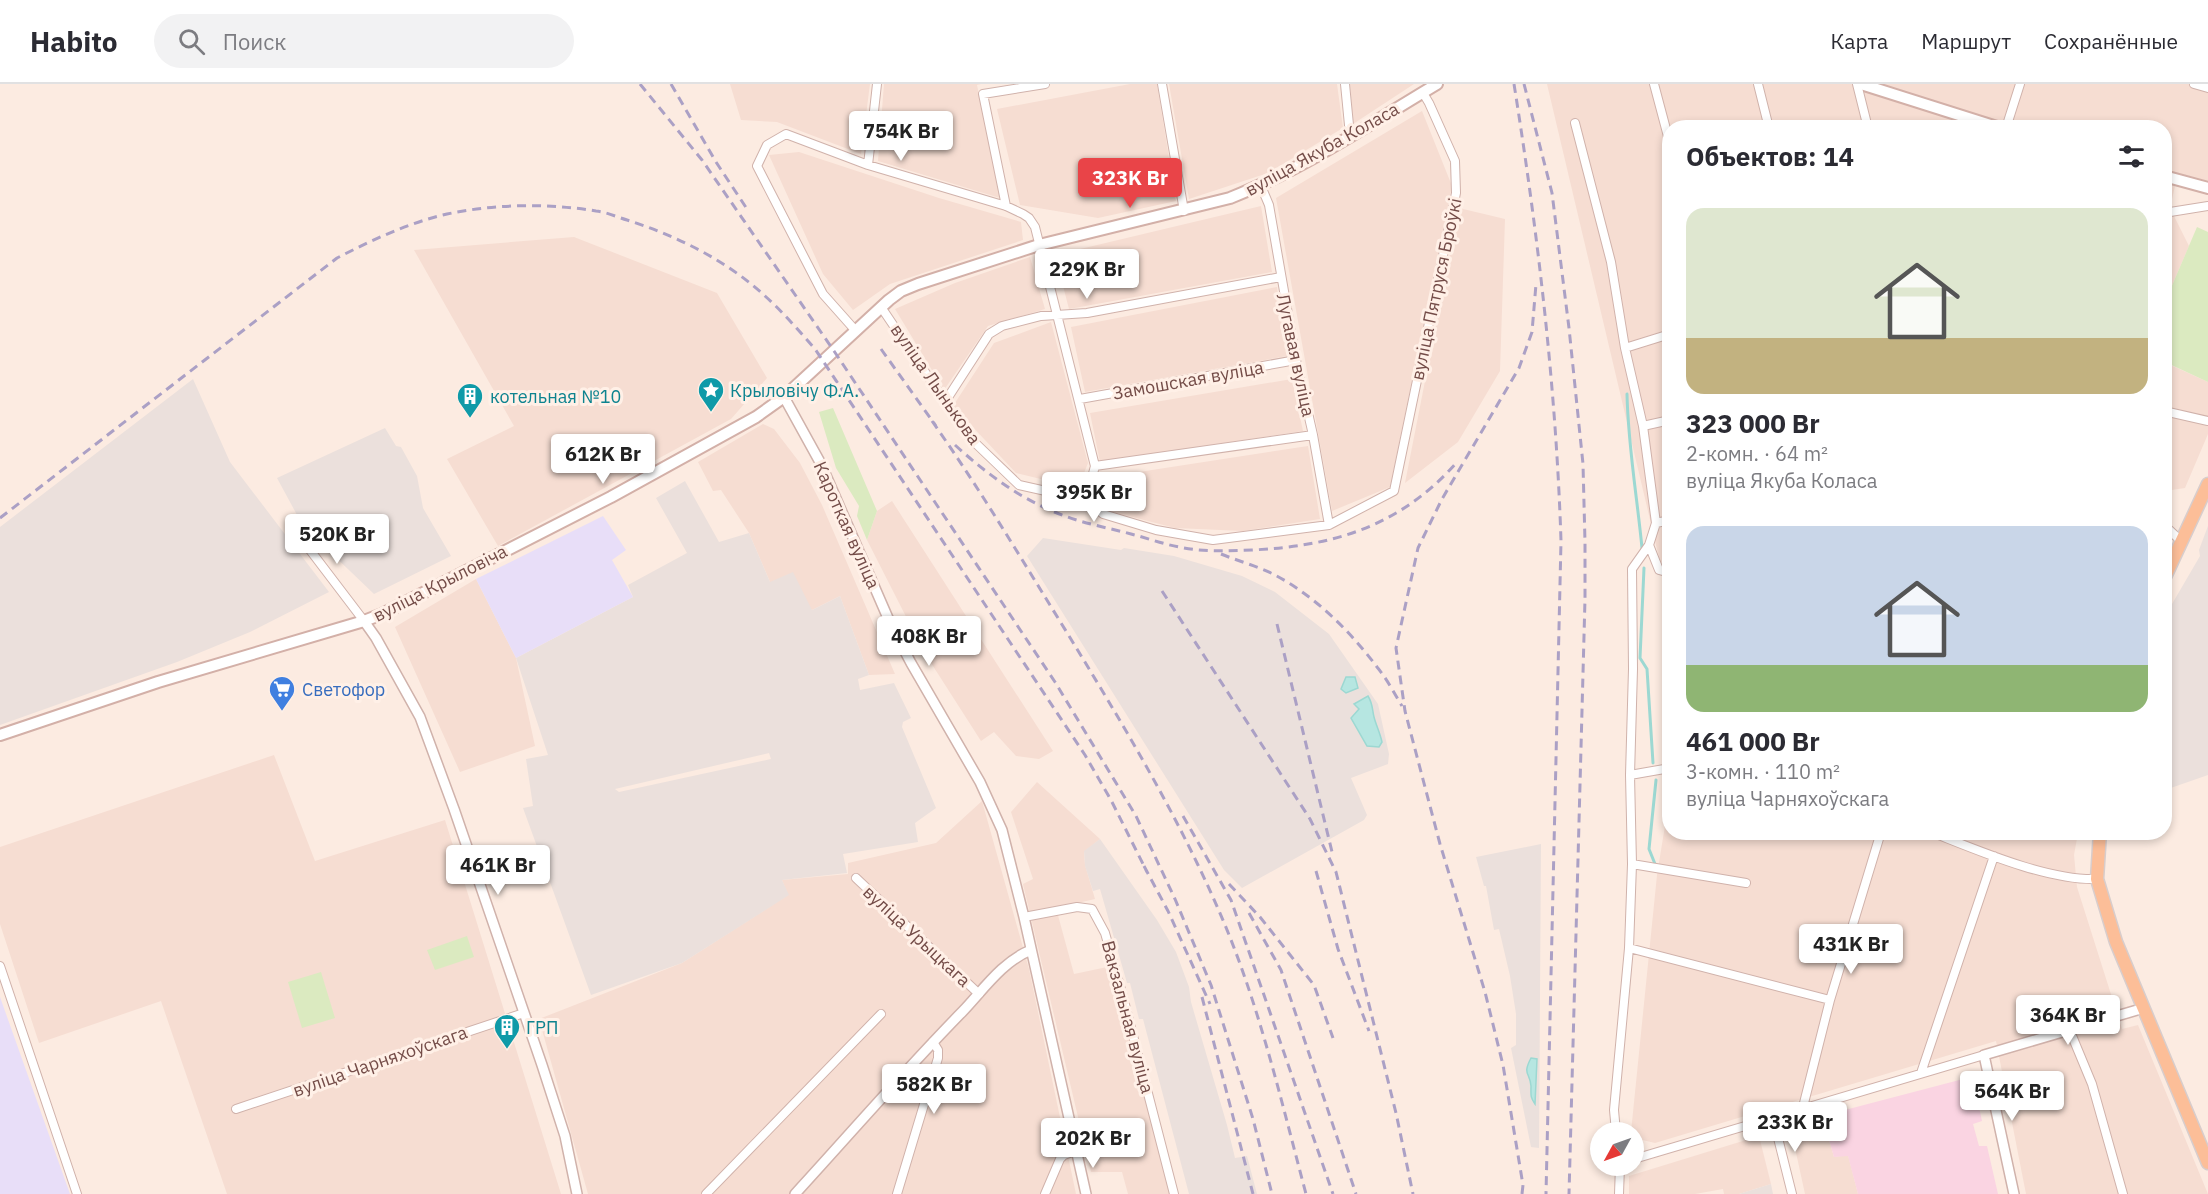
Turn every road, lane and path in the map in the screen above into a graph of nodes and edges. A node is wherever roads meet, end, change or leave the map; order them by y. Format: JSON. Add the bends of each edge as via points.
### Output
{"nodes":[{"id":1,"x":877,"y":84,"type":"edge"},
{"id":2,"x":1045,"y":84,"type":"edge"},
{"id":3,"x":1162,"y":84,"type":"edge"},
{"id":4,"x":1345,"y":84,"type":"edge"},
{"id":5,"x":1654,"y":84,"type":"edge"},
{"id":6,"x":1758,"y":84,"type":"edge"},
{"id":7,"x":1857,"y":84,"type":"edge"},
{"id":8,"x":1861,"y":84,"type":"edge"},
{"id":9,"x":2020,"y":84,"type":"edge"},
{"id":10,"x":2194,"y":84,"type":"edge"},
{"id":11,"x":1435,"y":85,"type":"edge"},
{"id":12,"x":2208,"y":88,"type":"edge"},
{"id":13,"x":1423,"y":93,"type":"junction"},
{"id":14,"x":1664,"y":120,"type":"edge"},
{"id":15,"x":1767,"y":120,"type":"edge"},
{"id":16,"x":1866,"y":120,"type":"edge"},
{"id":17,"x":1975,"y":120,"type":"edge"},
{"id":18,"x":2009,"y":120,"type":"edge"},
{"id":19,"x":1575,"y":123,"type":"dead end"},
{"id":20,"x":1353,"y":135,"type":"junction"},
{"id":21,"x":868,"y":165,"type":"junction"},
{"id":22,"x":2172,"y":178,"type":"edge"},
{"id":23,"x":1261,"y":186,"type":"junction"},
{"id":24,"x":2208,"y":189,"type":"edge"},
{"id":25,"x":1005,"y":206,"type":"junction"},
{"id":26,"x":2208,"y":206,"type":"edge"},
{"id":27,"x":1184,"y":211,"type":"junction"},
{"id":28,"x":2172,"y":212,"type":"edge"},
{"id":29,"x":1039,"y":245,"type":"junction"},
{"id":30,"x":1281,"y":277,"type":"junction"},
{"id":31,"x":881,"y":307,"type":"junction"},
{"id":32,"x":1057,"y":315,"type":"junction"},
{"id":33,"x":855,"y":330,"type":"junction"},
{"id":34,"x":1662,"y":336,"type":"edge"},
{"id":35,"x":839,"y":346,"type":"joint"},
{"id":36,"x":1625,"y":348,"type":"junction"},
{"id":37,"x":1296,"y":360,"type":"junction"},
{"id":38,"x":784,"y":397,"type":"junction"},
{"id":39,"x":1080,"y":399,"type":"junction"},
{"id":40,"x":945,"y":402,"type":"junction"},
{"id":41,"x":2172,"y":413,"type":"edge"},
{"id":42,"x":2208,"y":421,"type":"edge"},
{"id":43,"x":1662,"y":422,"type":"edge"},
{"id":44,"x":1643,"y":426,"type":"junction"},
{"id":45,"x":1313,"y":435,"type":"junction"},
{"id":46,"x":1095,"y":466,"type":"junction"},
{"id":47,"x":2208,"y":484,"type":"edge"},
{"id":48,"x":1394,"y":491,"type":"joint"},
{"id":49,"x":1086,"y":500,"type":"junction"},
{"id":50,"x":1662,"y":522,"type":"edge"},
{"id":51,"x":1656,"y":523,"type":"junction"},
{"id":52,"x":291,"y":525,"type":"dead end"},
{"id":53,"x":1329,"y":525,"type":"junction"},
{"id":54,"x":2172,"y":535,"type":"edge"},
{"id":55,"x":2181,"y":541,"type":"junction"},
{"id":56,"x":1649,"y":545,"type":"junction"},
{"id":57,"x":2172,"y":561,"type":"edge"},
{"id":58,"x":1662,"y":571,"type":"edge"},
{"id":59,"x":364,"y":621,"type":"junction"},
{"id":60,"x":0,"y":735,"type":"edge"},
{"id":61,"x":1662,"y":769,"type":"edge"},
{"id":62,"x":1630,"y":775,"type":"junction"},
{"id":63,"x":1879,"y":840,"type":"edge"},
{"id":64,"x":1952,"y":840,"type":"edge"},
{"id":65,"x":2099,"y":840,"type":"edge"},
{"id":66,"x":1994,"y":856,"type":"junction"},
{"id":67,"x":1632,"y":864,"type":"junction"},
{"id":68,"x":856,"y":878,"type":"dead end"},
{"id":69,"x":2097,"y":879,"type":"junction"},
{"id":70,"x":1746,"y":883,"type":"dead end"},
{"id":71,"x":1024,"y":917,"type":"junction"},
{"id":72,"x":1629,"y":948,"type":"junction"},
{"id":73,"x":1031,"y":950,"type":"junction"},
{"id":74,"x":0,"y":966,"type":"edge"},
{"id":75,"x":979,"y":994,"type":"junction"},
{"id":76,"x":1830,"y":1000,"type":"junction"},
{"id":77,"x":2144,"y":1008,"type":"junction"},
{"id":78,"x":524,"y":1013,"type":"junction"},
{"id":79,"x":881,"y":1014,"type":"dead end"},
{"id":80,"x":2070,"y":1031,"type":"junction"},
{"id":81,"x":933,"y":1042,"type":"junction"},
{"id":82,"x":1984,"y":1055,"type":"junction"},
{"id":83,"x":1921,"y":1073,"type":"junction"},
{"id":84,"x":236,"y":1109,"type":"dead end"},
{"id":85,"x":1802,"y":1111,"type":"junction"},
{"id":86,"x":1773,"y":1118,"type":"junction"},
{"id":87,"x":1615,"y":1122,"type":"edge"},
{"id":88,"x":1075,"y":1151,"type":"junction"},
{"id":89,"x":1644,"y":1156,"type":"edge"},
{"id":90,"x":2208,"y":1163,"type":"edge"},
{"id":91,"x":1620,"y":1176,"type":"edge"},
{"id":92,"x":77,"y":1194,"type":"edge"},
{"id":93,"x":578,"y":1194,"type":"edge"},
{"id":94,"x":706,"y":1194,"type":"edge"},
{"id":95,"x":795,"y":1194,"type":"edge"},
{"id":96,"x":897,"y":1194,"type":"edge"},
{"id":97,"x":1045,"y":1194,"type":"edge"},
{"id":98,"x":1086,"y":1194,"type":"edge"},
{"id":99,"x":1174,"y":1194,"type":"edge"},
{"id":100,"x":1619,"y":1194,"type":"edge"},
{"id":101,"x":1792,"y":1194,"type":"edge"},
{"id":102,"x":2014,"y":1194,"type":"edge"},
{"id":103,"x":2123,"y":1194,"type":"edge"}],
"edges":[{"from":1,"to":21,"type":"street"},
{"from":2,"to":25,"type":"street","via":[[983,94]]},
{"from":3,"to":27,"type":"street"},
{"from":4,"to":20,"type":"street"},
{"from":5,"to":14,"type":"street"},
{"from":6,"to":15,"type":"street"},
{"from":7,"to":16,"type":"street"},
{"from":8,"to":17,"type":"main road"},
{"from":9,"to":18,"type":"street"},
{"from":10,"to":12,"type":"street"},
{"from":11,"to":13,"type":"main road","name":"вуліца Якуба Коласа"},
{"from":13,"to":20,"type":"main road","name":"вуліца Якуба Коласа"},
{"from":13,"to":48,"type":"street","name":"вуліца Пятруся Броўкі","via":[[1455,161],[1456,193]]},
{"from":19,"to":36,"type":"street","via":[[1611,262]]},
{"from":20,"to":23,"type":"main road","name":"вуліца Якуба Коласа"},
{"from":21,"to":25,"type":"street"},
{"from":21,"to":33,"type":"street","via":[[786,134],[766,145],[757,166],[823,294]]},
{"from":22,"to":24,"type":"main road"},
{"from":23,"to":27,"type":"main road","name":"вуліца Якуба Коласа"},
{"from":23,"to":30,"type":"street","name":"Лугавая вуліца","via":[[1269,205]]},
{"from":25,"to":29,"type":"street","via":[[1029,218]]},
{"from":26,"to":28,"type":"street"},
{"from":27,"to":29,"type":"main road","name":"вуліца Якуба Коласа"},
{"from":29,"to":31,"type":"main road","name":"вуліца Якуба Коласа","via":[[918,284],[901,291]]},
{"from":29,"to":32,"type":"street"},
{"from":30,"to":32,"type":"street","via":[[1087,313]]},
{"from":30,"to":37,"type":"street","name":"Лугавая вуліца"},
{"from":31,"to":33,"type":"main road","name":"вуліца Якуба Коласа"},
{"from":31,"to":40,"type":"street","name":"вуліца Лынькова"},
{"from":32,"to":39,"type":"street"},
{"from":32,"to":40,"type":"street","via":[[1002,326],[989,334]]},
{"from":33,"to":35,"type":"main road","name":"вуліца Якуба Коласа"},
{"from":34,"to":36,"type":"street"},
{"from":35,"to":38,"type":"main road","name":"вуліца Крыловіча"},
{"from":36,"to":44,"type":"street"},
{"from":37,"to":39,"type":"street","name":"Замошская вуліца"},
{"from":37,"to":45,"type":"street","name":"Лугавая вуліца"},
{"from":38,"to":59,"type":"main road","name":"вуліца Крыловіча","via":[[756,417],[611,497]]},
{"from":38,"to":71,"type":"street","name":"Кароткая вуліца","via":[[821,464],[891,625],[992,807],[1002,830]]},
{"from":39,"to":46,"type":"street"},
{"from":40,"to":49,"type":"street","name":"вуліца Лынькова","via":[[969,437],[1019,485]]},
{"from":41,"to":42,"type":"street"},
{"from":43,"to":44,"type":"street"},
{"from":44,"to":51,"type":"street"},
{"from":45,"to":46,"type":"street"},
{"from":45,"to":53,"type":"street","name":"Лугавая вуліца"},
{"from":46,"to":49,"type":"street"},
{"from":47,"to":55,"type":"main road"},
{"from":48,"to":53,"type":"street","name":"вуліца Лынькова"},
{"from":49,"to":53,"type":"street","name":"вуліца Лынькова","via":[[1102,514],[1156,530],[1213,540]]},
{"from":50,"to":51,"type":"street"},
{"from":51,"to":56,"type":"street"},
{"from":52,"to":59,"type":"street"},
{"from":54,"to":55,"type":"street"},
{"from":55,"to":57,"type":"main road"},
{"from":56,"to":58,"type":"street"},
{"from":56,"to":62,"type":"street","via":[[1632,569]]},
{"from":59,"to":60,"type":"main road","name":"вуліца Крыловіча","via":[[159,682]]},
{"from":59,"to":78,"type":"street","via":[[420,717]]},
{"from":61,"to":62,"type":"street"},
{"from":62,"to":67,"type":"street"},
{"from":63,"to":76,"type":"street"},
{"from":64,"to":66,"type":"street"},
{"from":65,"to":69,"type":"main road"},
{"from":66,"to":69,"type":"street","via":[[2078,880]]},
{"from":66,"to":83,"type":"street"},
{"from":67,"to":70,"type":"street"},
{"from":67,"to":72,"type":"street"},
{"from":68,"to":75,"type":"street","name":"вуліца Урыцкага"},
{"from":69,"to":77,"type":"main road","via":[[2116,942]]},
{"from":71,"to":73,"type":"street","name":"Кароткая вуліца"},
{"from":71,"to":99,"type":"street","name":"Вакзальная вуліца","via":[[1077,907],[1092,909],[1105,933]]},
{"from":72,"to":76,"type":"street"},
{"from":72,"to":87,"type":"street"},
{"from":73,"to":75,"type":"street","via":[[1013,959]]},
{"from":73,"to":88,"type":"street","name":"Кароткая вуліца"},
{"from":74,"to":92,"type":"street"},
{"from":75,"to":81,"type":"street"},
{"from":76,"to":85,"type":"street"},
{"from":77,"to":80,"type":"street"},
{"from":77,"to":90,"type":"main road"},
{"from":78,"to":84,"type":"street","name":"вуліца Чарняхоўскага"},
{"from":78,"to":93,"type":"street","via":[[565,1136]]},
{"from":79,"to":94,"type":"street"},
{"from":80,"to":82,"type":"street"},
{"from":80,"to":103,"type":"street","via":[[2092,1084]]},
{"from":81,"to":95,"type":"street"},
{"from":81,"to":96,"type":"street","via":[[938,1058]]},
{"from":82,"to":83,"type":"street"},
{"from":82,"to":102,"type":"street"},
{"from":83,"to":85,"type":"street"},
{"from":85,"to":86,"type":"street"},
{"from":86,"to":89,"type":"street"},
{"from":86,"to":101,"type":"street"},
{"from":88,"to":97,"type":"street","via":[[1060,1159]]},
{"from":88,"to":98,"type":"street","name":"Кароткая вуліца"},
{"from":91,"to":100,"type":"street"}]}
